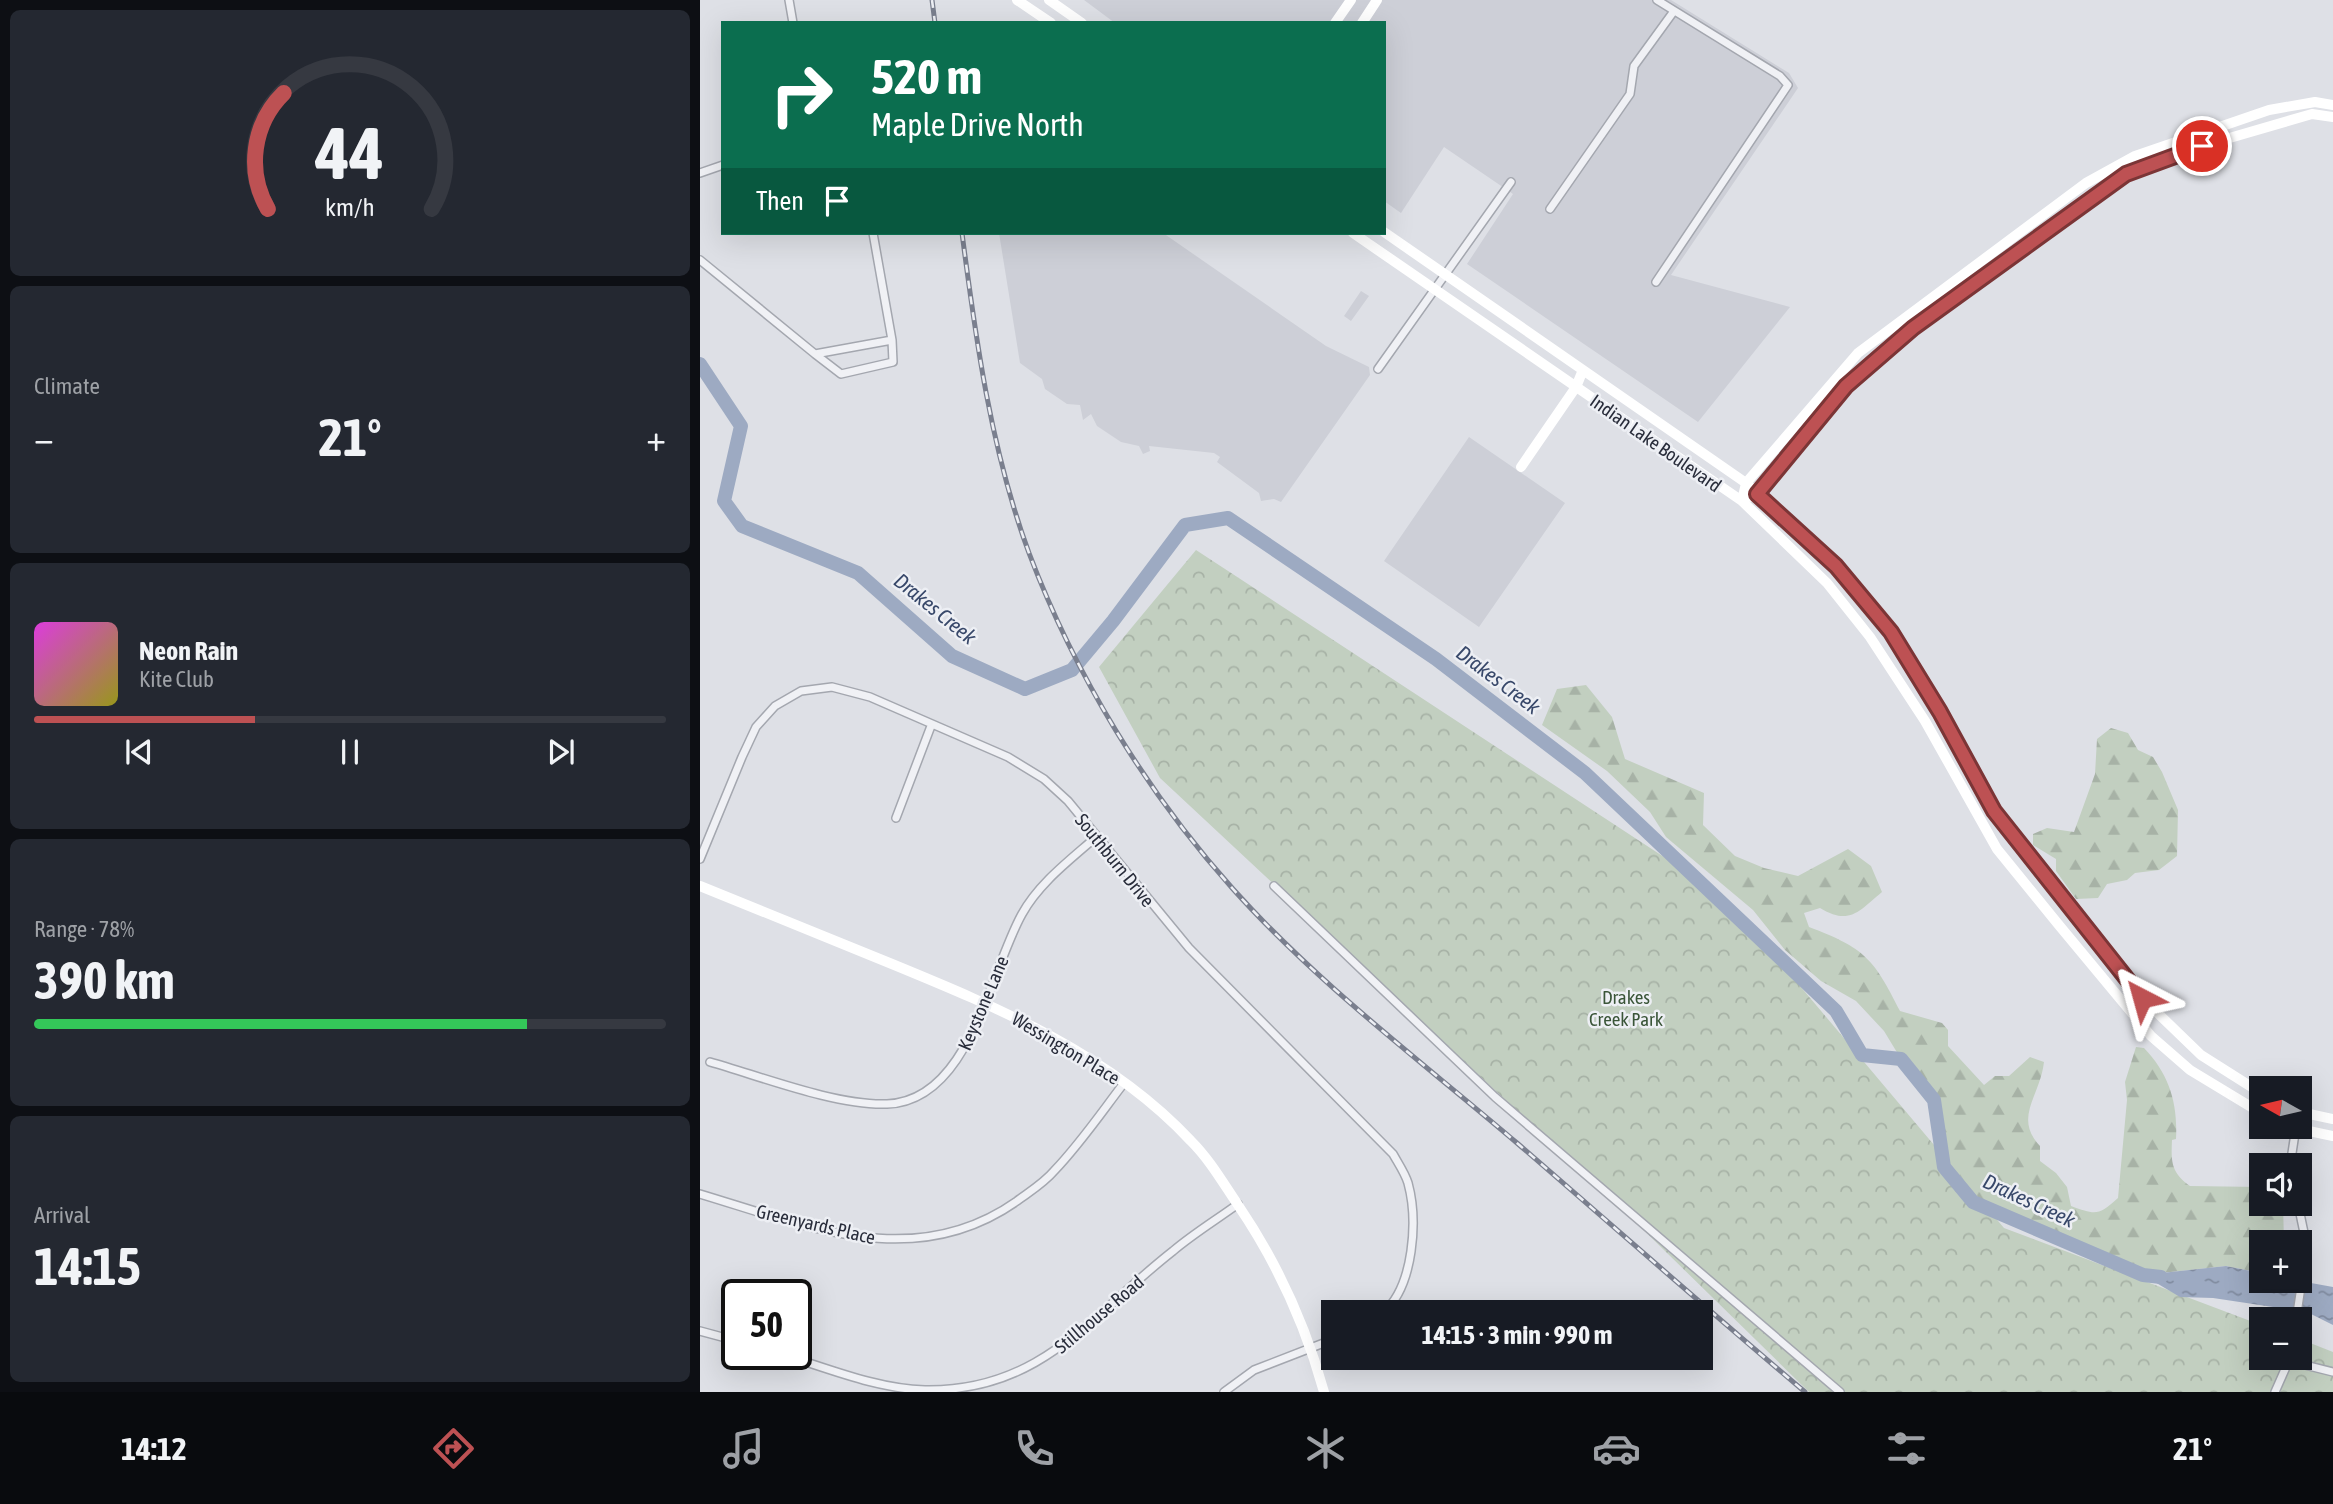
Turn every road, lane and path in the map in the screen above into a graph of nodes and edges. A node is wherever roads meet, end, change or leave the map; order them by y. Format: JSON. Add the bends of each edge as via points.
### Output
{"nodes":[{"id":1,"x":789,"y":0,"type":"edge"},
{"id":2,"x":1017,"y":0,"type":"edge"},
{"id":3,"x":1049,"y":0,"type":"edge"},
{"id":4,"x":1350,"y":0,"type":"edge"},
{"id":5,"x":1377,"y":0,"type":"edge"},
{"id":6,"x":1657,"y":0,"type":"edge"},
{"id":7,"x":1675,"y":11,"type":"junction"},
{"id":8,"x":793,"y":21,"type":"edge"},
{"id":9,"x":1048,"y":21,"type":"edge"},
{"id":10,"x":1079,"y":21,"type":"edge"},
{"id":11,"x":1336,"y":21,"type":"edge"},
{"id":12,"x":1363,"y":21,"type":"edge"},
{"id":13,"x":2333,"y":105,"type":"edge"},
{"id":14,"x":2333,"y":117,"type":"edge"},
{"id":15,"x":2230,"y":123,"type":"junction"},
{"id":16,"x":2232,"y":136,"type":"junction"},
{"id":17,"x":2121,"y":162,"type":"junction"},
{"id":18,"x":721,"y":166,"type":"edge"},
{"id":19,"x":700,"y":173,"type":"edge"},
{"id":20,"x":2126,"y":174,"type":"junction"},
{"id":21,"x":1511,"y":182,"type":"dead end"},
{"id":22,"x":1550,"y":209,"type":"dead end"},
{"id":23,"x":2037,"y":222,"type":"junction"},
{"id":24,"x":2044,"y":232,"type":"junction"},
{"id":25,"x":1386,"y":233,"type":"edge"},
{"id":26,"x":873,"y":235,"type":"edge"},
{"id":27,"x":1356,"y":235,"type":"edge"},
{"id":28,"x":700,"y":261,"type":"edge"},
{"id":29,"x":1444,"y":274,"type":"junction"},
{"id":30,"x":1656,"y":282,"type":"dead end"},
{"id":31,"x":1435,"y":288,"type":"junction"},
{"id":32,"x":1910,"y":323,"type":"junction"},
{"id":33,"x":892,"y":340,"type":"junction"},
{"id":34,"x":815,"y":354,"type":"junction"},
{"id":35,"x":1378,"y":369,"type":"dead end"},
{"id":36,"x":1583,"y":370,"type":"junction"},
{"id":37,"x":1836,"y":377,"type":"junction"},
{"id":38,"x":1846,"y":386,"type":"junction"},
{"id":39,"x":1576,"y":387,"type":"junction"},
{"id":40,"x":1521,"y":467,"type":"dead end"},
{"id":41,"x":1746,"y":483,"type":"junction"},
{"id":42,"x":1757,"y":494,"type":"junction"},
{"id":43,"x":1742,"y":502,"type":"junction"},
{"id":44,"x":931,"y":726,"type":"junction"},
{"id":45,"x":896,"y":818,"type":"dead end"},
{"id":46,"x":1096,"y":837,"type":"junction"},
{"id":47,"x":700,"y":859,"type":"edge"},
{"id":48,"x":700,"y":886,"type":"edge"},
{"id":49,"x":1273,"y":886,"type":"dead end"},
{"id":50,"x":2091,"y":935,"type":"junction"},
{"id":51,"x":2078,"y":946,"type":"junction"},
{"id":52,"x":984,"y":1001,"type":"junction"},
{"id":53,"x":710,"y":1062,"type":"dead end"},
{"id":54,"x":1124,"y":1083,"type":"junction"},
{"id":55,"x":2249,"y":1086,"type":"edge"},
{"id":56,"x":2249,"y":1106,"type":"edge"},
{"id":57,"x":2312,"y":1116,"type":"edge"},
{"id":58,"x":2333,"y":1119,"type":"edge"},
{"id":59,"x":2312,"y":1132,"type":"edge"},
{"id":60,"x":2333,"y":1136,"type":"edge"},
{"id":61,"x":700,"y":1194,"type":"edge"},
{"id":62,"x":1238,"y":1204,"type":"junction"},
{"id":63,"x":2301,"y":1216,"type":"edge"},
{"id":64,"x":1394,"y":1300,"type":"edge"},
{"id":65,"x":2298,"y":1307,"type":"edge"},
{"id":66,"x":700,"y":1331,"type":"edge"},
{"id":67,"x":721,"y":1337,"type":"edge"},
{"id":68,"x":1321,"y":1344,"type":"edge"},
{"id":69,"x":1312,"y":1347,"type":"junction"},
{"id":70,"x":812,"y":1363,"type":"edge"},
{"id":71,"x":2312,"y":1366,"type":"edge"},
{"id":72,"x":2285,"y":1370,"type":"edge"},
{"id":73,"x":2333,"y":1372,"type":"edge"},
{"id":74,"x":1224,"y":1392,"type":"edge"},
{"id":75,"x":1324,"y":1392,"type":"edge"},
{"id":76,"x":1840,"y":1392,"type":"edge"},
{"id":77,"x":2275,"y":1392,"type":"edge"}],
"edges":[{"from":1,"to":8,"type":"street"},
{"from":2,"to":9,"type":"main road"},
{"from":3,"to":10,"type":"main road"},
{"from":4,"to":11,"type":"main road"},
{"from":5,"to":12,"type":"main road"},
{"from":6,"to":7,"type":"street"},
{"from":7,"to":22,"type":"street","via":[[1634,66],[1630,94]]},
{"from":7,"to":30,"type":"street","via":[[1788,85]]},
{"from":13,"to":15,"type":"main road","via":[[2315,102],[2269,110]]},
{"from":14,"to":16,"type":"main road","via":[[2312,114]]},
{"from":15,"to":16,"type":"main road"},
{"from":15,"to":17,"type":"main road"},
{"from":16,"to":20,"type":"main road"},
{"from":17,"to":20,"type":"main road"},
{"from":17,"to":23,"type":"main road","via":[[2085,183]]},
{"from":18,"to":19,"type":"street"},
{"from":20,"to":24,"type":"main road"},
{"from":21,"to":29,"type":"street"},
{"from":23,"to":24,"type":"main road"},
{"from":23,"to":32,"type":"main road"},
{"from":24,"to":32,"type":"main road"},
{"from":25,"to":29,"type":"main road","name":"Indian Lake Boulevard"},
{"from":26,"to":33,"type":"street"},
{"from":27,"to":31,"type":"main road","name":"Indian Lake Boulevard"},
{"from":28,"to":34,"type":"street"},
{"from":29,"to":31,"type":"street"},
{"from":29,"to":36,"type":"main road","name":"Indian Lake Boulevard"},
{"from":31,"to":35,"type":"street"},
{"from":31,"to":39,"type":"main road","name":"Indian Lake Boulevard"},
{"from":32,"to":37,"type":"main road","via":[[1858,353]]},
{"from":32,"to":38,"type":"main road"},
{"from":33,"to":34,"type":"street"},
{"from":33,"to":34,"type":"street","via":[[894,358],[886,366],[841,374]]},
{"from":36,"to":39,"type":"main road"},
{"from":36,"to":41,"type":"main road","name":"Indian Lake Boulevard"},
{"from":37,"to":38,"type":"main road"},
{"from":37,"to":41,"type":"main road"},
{"from":38,"to":42,"type":"main road"},
{"from":39,"to":40,"type":"main road"},
{"from":39,"to":43,"type":"main road","name":"Indian Lake Boulevard"},
{"from":41,"to":42,"type":"main road","name":"Indian Lake Boulevard"},
{"from":41,"to":43,"type":"main road"},
{"from":42,"to":43,"type":"main road"},
{"from":42,"to":50,"type":"main road","name":"Indian Lake Boulevard","via":[[1836,566],[1891,632],[1994,811]]},
{"from":43,"to":51,"type":"main road","name":"Indian Lake Boulevard","via":[[1827,583],[1870,637],[1925,721],[1997,849]]},
{"from":44,"to":45,"type":"street"},
{"from":44,"to":46,"type":"street","name":"Southburn Drive","via":[[1007,757],[1044,779]]},
{"from":44,"to":47,"type":"street","name":"Southburn Drive","via":[[832,687],[801,691],[775,706],[756,727]]},
{"from":46,"to":52,"type":"street","name":"Keystone Lane","via":[[1043,885],[1022,913]]},
{"from":46,"to":64,"type":"street","name":"Southburn Drive","via":[[1189,948],[1393,1154],[1407,1181],[1412,1213],[1411,1246]]},
{"from":48,"to":52,"type":"main road","name":"Wessington Place"},
{"from":49,"to":76,"type":"street","via":[[1495,1097]]},
{"from":50,"to":51,"type":"main road"},
{"from":50,"to":55,"type":"main road","name":"Indian Lake Boulevard","via":[[2181,1038]]},
{"from":51,"to":56,"type":"main road","name":"Indian Lake Boulevard","via":[[2151,1036],[2190,1070]]},
{"from":52,"to":53,"type":"street","name":"Keystone Lane","via":[[958,1060],[938,1083],[889,1104],[860,1103]]},
{"from":52,"to":54,"type":"main road","name":"Wessington Place","via":[[1079,1052]]},
{"from":54,"to":61,"type":"street","name":"Greenyards Place","via":[[1053,1173],[1003,1211],[951,1233],[894,1241],[863,1239]]},
{"from":54,"to":62,"type":"main road","name":"Wessington Place","via":[[1191,1141]]},
{"from":57,"to":58,"type":"main road"},
{"from":59,"to":60,"type":"main road"},
{"from":62,"to":69,"type":"main road","name":"Wessington Place","via":[[1262,1238]]},
{"from":62,"to":70,"type":"street","name":"Stillhouse Road","via":[[1173,1250],[1074,1338],[1039,1363],[1001,1379],[925,1390],[887,1385]]},
{"from":63,"to":65,"type":"street","via":[[2307,1247]]},
{"from":66,"to":67,"type":"street"},
{"from":68,"to":69,"type":"street"},
{"from":69,"to":74,"type":"street","via":[[1254,1370]]},
{"from":69,"to":75,"type":"main road","name":"Wessington Place"},
{"from":71,"to":73,"type":"street"},
{"from":72,"to":77,"type":"street"}]}
